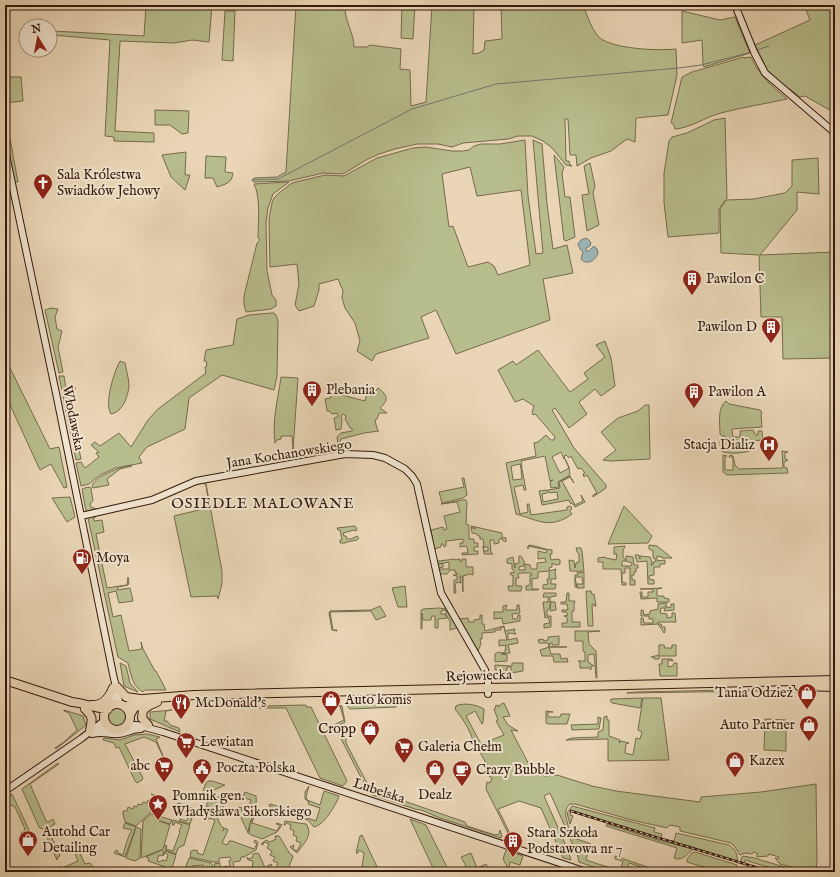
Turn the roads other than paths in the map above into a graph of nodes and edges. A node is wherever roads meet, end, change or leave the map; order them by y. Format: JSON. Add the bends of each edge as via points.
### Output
{"nodes":[{"id":1,"x":735,"y":5,"type":"edge"},
{"id":2,"x":835,"y":133,"type":"edge"},
{"id":3,"x":5,"y":150,"type":"edge"},
{"id":4,"x":81,"y":516,"type":"junction"},
{"id":5,"x":5,"y":680,"type":"edge"},
{"id":6,"x":835,"y":680,"type":"edge"},
{"id":7,"x":835,"y":686,"type":"edge"},
{"id":8,"x":115,"y":687,"type":"junction"},
{"id":9,"x":488,"y":691,"type":"junction"},
{"id":10,"x":143,"y":699,"type":"junction"},
{"id":11,"x":156,"y":702,"type":"junction"},
{"id":12,"x":123,"y":706,"type":"junction"},
{"id":13,"x":86,"y":707,"type":"junction"},
{"id":14,"x":110,"y":708,"type":"junction"},
{"id":15,"x":130,"y":716,"type":"junction"},
{"id":16,"x":106,"y":721,"type":"junction"},
{"id":17,"x":127,"y":725,"type":"junction"},
{"id":18,"x":148,"y":727,"type":"junction"},
{"id":19,"x":91,"y":733,"type":"junction"},
{"id":20,"x":5,"y":791,"type":"edge"},
{"id":21,"x":587,"y":872,"type":"edge"}],
"edges":[{"from":1,"to":2,"type":"main road","via":[[761,67],[770,79]]},
{"from":3,"to":4,"type":"main road","name":"Włodawska"},
{"from":4,"to":8,"type":"main road","name":"Włodawska"},
{"from":4,"to":9,"type":"main road","name":"Jana Kochanowskiego","via":[[152,500],[196,481],[345,454],[385,458],[405,469],[416,484],[441,593],[485,670]]},
{"from":5,"to":13,"type":"highway"},
{"from":6,"to":9,"type":"highway","name":"Rejowiecka"},
{"from":7,"to":9,"type":"highway","name":"Rejowiecka"},
{"from":8,"to":10,"type":"highway","via":[[126,697]]},
{"from":8,"to":12,"type":"main road","name":"Włodawska"},
{"from":8,"to":13,"type":"highway","via":[[103,702]]},
{"from":8,"to":14,"type":"main road","name":"Włodawska"},
{"from":9,"to":10,"type":"highway","name":"Rejowiecka"},
{"from":9,"to":11,"type":"highway","name":"Rejowiecka"},
{"from":10,"to":12,"type":"highway","name":"Rejowiecka"},
{"from":11,"to":15,"type":"highway","name":"Rejowiecka","via":[[137,706]]},
{"from":11,"to":18,"type":"highway","via":[[143,710],[142,718]]},
{"from":12,"to":14,"type":"highway"},
{"from":12,"to":15,"type":"highway"},
{"from":13,"to":14,"type":"highway"},
{"from":13,"to":16,"type":"highway"},
{"from":13,"to":19,"type":"highway","via":[[92,719]]},
{"from":14,"to":16,"type":"highway"},
{"from":15,"to":17,"type":"highway"},
{"from":15,"to":18,"type":"main road","name":"Lubelska"},
{"from":16,"to":17,"type":"highway","via":[[114,730]]},
{"from":16,"to":19,"type":"main road"},
{"from":17,"to":18,"type":"main road","name":"Lubelska"},
{"from":18,"to":19,"type":"main road","via":[[118,734]]},
{"from":18,"to":21,"type":"main road","name":"Lubelska"},
{"from":19,"to":20,"type":"main road"}]}
